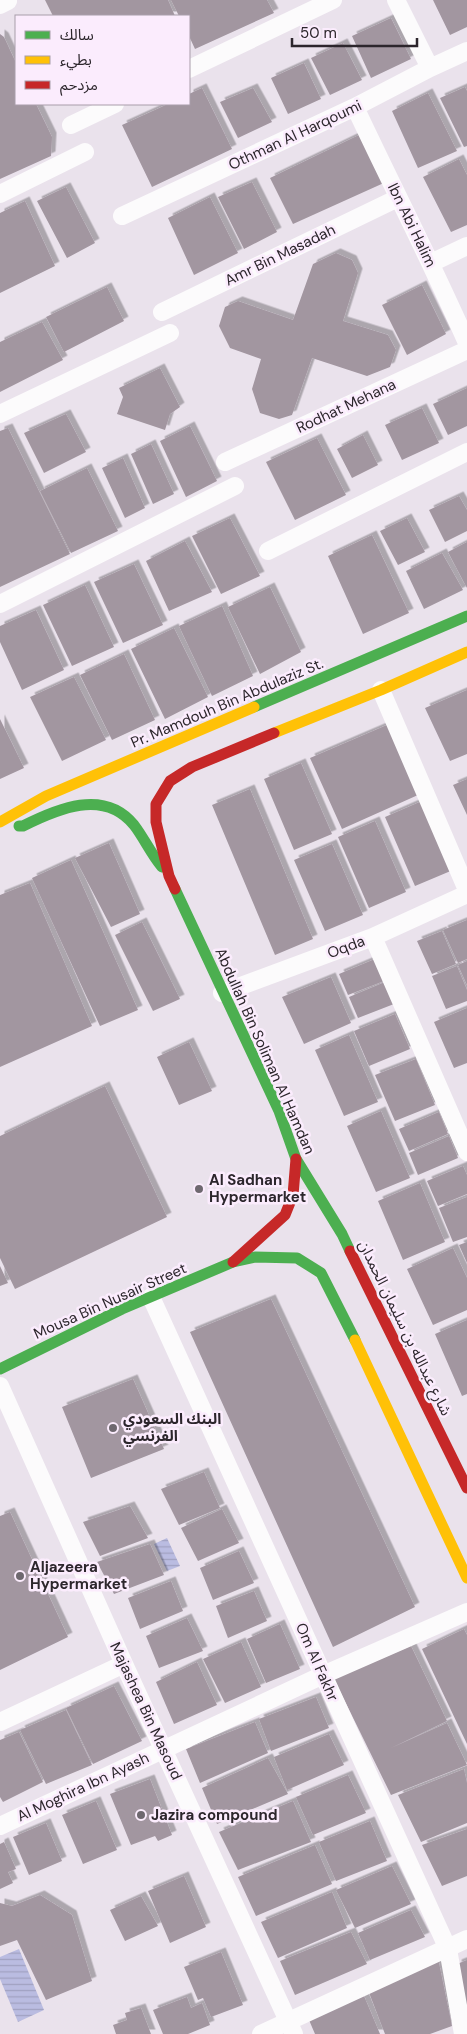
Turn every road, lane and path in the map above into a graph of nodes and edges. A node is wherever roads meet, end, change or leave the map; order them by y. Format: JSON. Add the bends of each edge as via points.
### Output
{"nodes":[{"id":1,"x":333,"y":0,"type":"edge"},
{"id":2,"x":396,"y":0,"type":"edge"},
{"id":3,"x":467,"y":51,"type":"edge"},
{"id":4,"x":430,"y":68,"type":"junction"},
{"id":5,"x":190,"y":69,"type":"edge"},
{"id":6,"x":114,"y":105,"type":"edge"},
{"id":7,"x":356,"y":107,"type":"junction"},
{"id":8,"x":71,"y":125,"type":"dead end"},
{"id":9,"x":85,"y":152,"type":"dead end"},
{"id":10,"x":0,"y":194,"type":"edge"},
{"id":11,"x":398,"y":198,"type":"junction"},
{"id":12,"x":122,"y":216,"type":"dead end"},
{"id":13,"x":467,"y":246,"type":"edge"},
{"id":14,"x":431,"y":263,"type":"junction"},
{"id":15,"x":162,"y":312,"type":"dead end"},
{"id":16,"x":170,"y":333,"type":"dead end"},
{"id":17,"x":467,"y":343,"type":"edge"},
{"id":18,"x":467,"y":350,"type":"edge"},
{"id":19,"x":0,"y":414,"type":"edge"},
{"id":20,"x":467,"y":452,"type":"edge"},
{"id":21,"x":225,"y":462,"type":"dead end"},
{"id":22,"x":235,"y":486,"type":"dead end"},
{"id":23,"x":268,"y":551,"type":"dead end"},
{"id":24,"x":0,"y":604,"type":"edge"},
{"id":25,"x":467,"y":616,"type":"edge"},
{"id":26,"x":467,"y":652,"type":"edge"},
{"id":27,"x":381,"y":690,"type":"junction"},
{"id":28,"x":0,"y":824,"type":"edge"},
{"id":29,"x":169,"y":876,"type":"junction"},
{"id":30,"x":467,"y":890,"type":"edge"},
{"id":31,"x":467,"y":894,"type":"edge"},
{"id":32,"x":373,"y":936,"type":"junction"},
{"id":33,"x":222,"y":993,"type":"junction"},
{"id":34,"x":467,"y":1152,"type":"edge"},
{"id":35,"x":296,"y":1159,"type":"junction"},
{"id":36,"x":342,"y":1234,"type":"joint"},
{"id":37,"x":232,"y":1262,"type":"junction"},
{"id":38,"x":151,"y":1297,"type":"junction"},
{"id":39,"x":0,"y":1369,"type":"edge"},
{"id":40,"x":0,"y":1386,"type":"edge"},
{"id":41,"x":467,"y":1488,"type":"edge"},
{"id":42,"x":467,"y":1578,"type":"edge"},
{"id":43,"x":467,"y":1612,"type":"edge"},
{"id":44,"x":124,"y":1664,"type":"junction"},
{"id":45,"x":323,"y":1675,"type":"junction"},
{"id":46,"x":0,"y":1722,"type":"edge"},
{"id":47,"x":164,"y":1749,"type":"junction"},
{"id":48,"x":0,"y":1826,"type":"edge"},
{"id":49,"x":467,"y":1939,"type":"edge"},
{"id":50,"x":448,"y":1949,"type":"junction"},
{"id":51,"x":292,"y":2028,"type":"edge"},
{"id":52,"x":261,"y":2034,"type":"edge"},
{"id":53,"x":463,"y":2034,"type":"edge"}],
"edges":[{"from":1,"to":5,"type":"street"},
{"from":2,"to":4,"type":"street"},
{"from":3,"to":4,"type":"street","name":"Othman Al Harqoumi"},
{"from":4,"to":7,"type":"street","name":"Othman Al Harqoumi"},
{"from":6,"to":8,"type":"street"},
{"from":7,"to":11,"type":"street","name":"Ibn Abi Halim"},
{"from":7,"to":12,"type":"street","name":"Othman Al Harqoumi"},
{"from":9,"to":10,"type":"street"},
{"from":11,"to":14,"type":"street","name":"Ibn Abi Halim"},
{"from":11,"to":15,"type":"street","name":"Amr Bin Masadah"},
{"from":13,"to":14,"type":"street"},
{"from":14,"to":17,"type":"street","name":"Ibn Abi Halim"},
{"from":16,"to":19,"type":"street"},
{"from":18,"to":21,"type":"street","name":"Rodhat Mehana"},
{"from":20,"to":23,"type":"street"},
{"from":22,"to":24,"type":"street"},
{"from":25,"to":28,"type":"street","name":"Pr. Mamdouh Bin Abdulaziz St.","via":[[46,796]]},
{"from":26,"to":27,"type":"street"},
{"from":27,"to":29,"type":"street","via":[[192,766],[170,782],[156,804],[156,822]]},
{"from":27,"to":30,"type":"street"},
{"from":28,"to":29,"type":"street","via":[[23,826],[46,814],[80,803],[110,806],[132,823]]},
{"from":29,"to":33,"type":"street","name":"Abdullah Bin Soliman Al Hamdan"},
{"from":31,"to":32,"type":"street","name":"Oqda"},
{"from":32,"to":33,"type":"street","name":"Oqda"},
{"from":32,"to":34,"type":"street"},
{"from":33,"to":35,"type":"street","name":"Abdullah Bin Soliman Al Hamdan","via":[[278,1111]]},
{"from":35,"to":36,"type":"street","name":"Abdullah Bin Soliman Al Hamdan"},
{"from":35,"to":37,"type":"street","via":[[293,1195],[285,1215]]},
{"from":36,"to":41,"type":"street","name":"شارع عبدالله بن سليمان الحمدان"},
{"from":37,"to":38,"type":"street","name":"Mousa Bin Nusair Street"},
{"from":37,"to":42,"type":"street","via":[[254,1257],[297,1258],[321,1273]]},
{"from":38,"to":39,"type":"street","name":"Mousa Bin Nusair Street"},
{"from":38,"to":45,"type":"street","name":"Om Al Fakhr"},
{"from":40,"to":44,"type":"street","name":"Majashea Bin Masoud"},
{"from":43,"to":45,"type":"street","name":"Al Moghira Ibn Ayash"},
{"from":44,"to":46,"type":"street"},
{"from":44,"to":47,"type":"street","name":"Majashea Bin Masoud"},
{"from":45,"to":47,"type":"street","name":"Al Moghira Ibn Ayash"},
{"from":45,"to":50,"type":"street","name":"Om Al Fakhr"},
{"from":47,"to":48,"type":"street","name":"Al Moghira Ibn Ayash"},
{"from":47,"to":51,"type":"street","name":"Majashea Bin Masoud"},
{"from":49,"to":50,"type":"street"},
{"from":50,"to":51,"type":"street"},
{"from":50,"to":53,"type":"street","name":"Om Al Fakhr"},
{"from":51,"to":52,"type":"street"}]}
